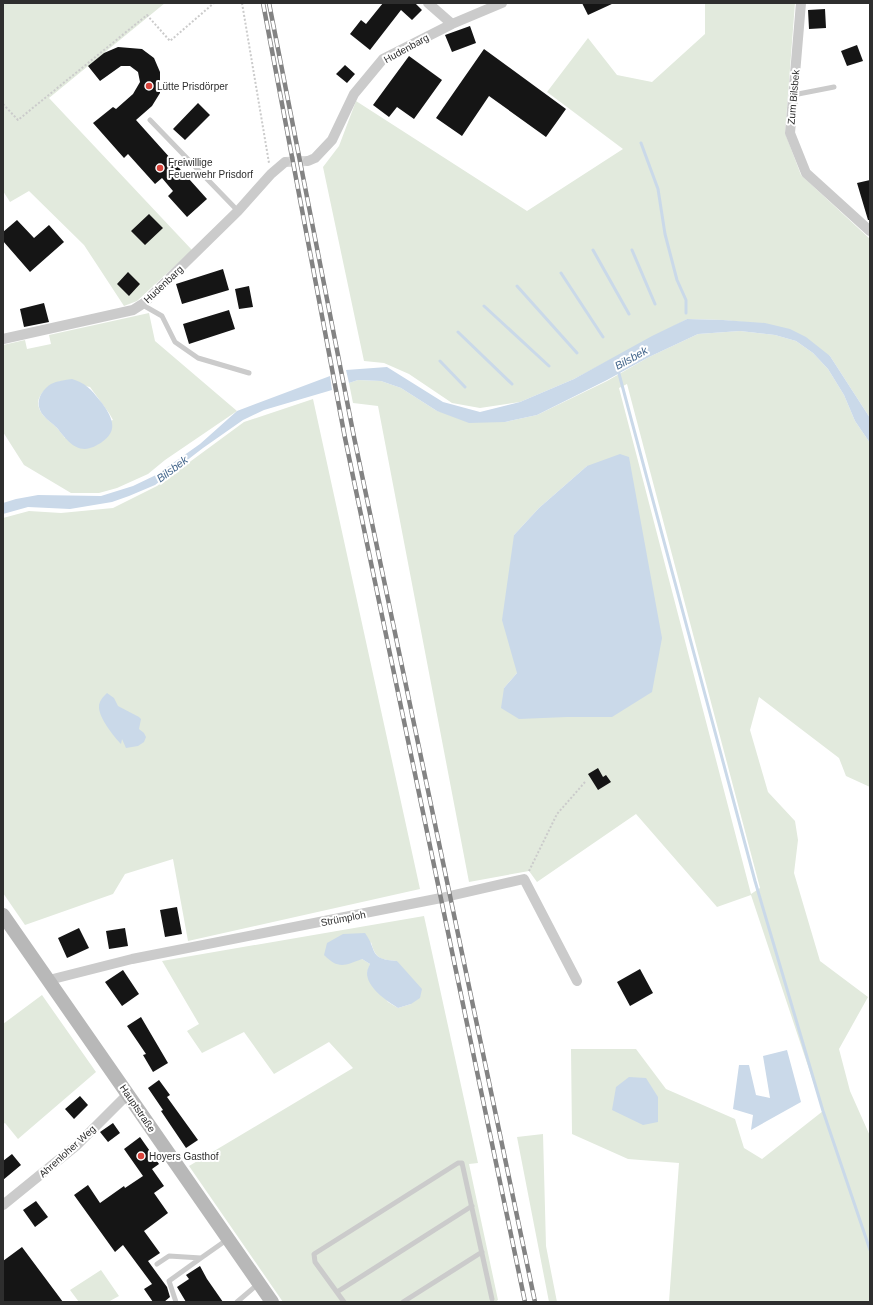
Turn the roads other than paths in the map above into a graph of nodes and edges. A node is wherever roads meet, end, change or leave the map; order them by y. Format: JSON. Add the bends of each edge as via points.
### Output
{"nodes":[{"id":1,"x":428,"y":3,"type":"edge"},
{"id":2,"x":502,"y":3,"type":"edge"},
{"id":3,"x":800,"y":3,"type":"edge"},
{"id":4,"x":452,"y":24,"type":"junction"},
{"id":5,"x":834,"y":88,"type":"dead end"},
{"id":6,"x":793,"y":95,"type":"junction"},
{"id":7,"x":150,"y":120,"type":"dead end"},
{"id":8,"x":308,"y":161,"type":"tunnel mouth"},
{"id":9,"x":285,"y":162,"type":"tunnel mouth"},
{"id":10,"x":238,"y":211,"type":"junction"},
{"id":11,"x":870,"y":231,"type":"edge"},
{"id":12,"x":142,"y":304,"type":"junction"},
{"id":13,"x":3,"y":339,"type":"edge"},
{"id":14,"x":249,"y":373,"type":"dead end"},
{"id":15,"x":3,"y":915,"type":"edge"},
{"id":16,"x":49,"y":980,"type":"junction"},
{"id":17,"x":578,"y":981,"type":"dead end"},
{"id":18,"x":128,"y":1094,"type":"junction"},
{"id":19,"x":3,"y":1205,"type":"edge"},
{"id":20,"x":472,"y":1206,"type":"junction"},
{"id":21,"x":229,"y":1239,"type":"junction"},
{"id":22,"x":482,"y":1252,"type":"junction"},
{"id":23,"x":201,"y":1258,"type":"junction"},
{"id":24,"x":157,"y":1264,"type":"dead end"},
{"id":25,"x":259,"y":1283,"type":"junction"},
{"id":26,"x":337,"y":1292,"type":"junction"},
{"id":27,"x":492,"y":1299,"type":"dead end"},
{"id":28,"x":176,"y":1302,"type":"edge"},
{"id":29,"x":237,"y":1302,"type":"edge"},
{"id":30,"x":272,"y":1302,"type":"edge"},
{"id":31,"x":344,"y":1302,"type":"edge"},
{"id":32,"x":403,"y":1302,"type":"edge"}],
"edges":[{"from":1,"to":4,"type":"street"},
{"from":2,"to":4,"type":"street","name":"Hudenbarg"},
{"from":3,"to":6,"type":"street","name":"Zum Bilsbek"},
{"from":4,"to":8,"type":"street","name":"Hudenbarg","via":[[383,59],[354,94],[332,140],[315,158]]},
{"from":5,"to":6,"type":"lane"},
{"from":6,"to":11,"type":"street","name":"Zum Bilsbek","via":[[790,133],[806,173]]},
{"from":7,"to":10,"type":"lane"},
{"from":9,"to":10,"type":"street","name":"Hudenbarg"},
{"from":10,"to":12,"type":"street","name":"Hudenbarg"},
{"from":12,"to":13,"type":"street","name":"Hudenbarg","via":[[133,310]]},
{"from":12,"to":14,"type":"lane","via":[[162,316],[175,342],[198,358]]},
{"from":15,"to":16,"type":"main road","name":"Hauptstraße"},
{"from":16,"to":17,"type":"street","name":"Strümploh","via":[[132,959],[433,900],[524,879]]},
{"from":16,"to":18,"type":"main road","name":"Hauptstraße"},
{"from":18,"to":19,"type":"street","name":"Ahrenloher Weg","via":[[77,1145]]},
{"from":18,"to":21,"type":"main road","name":"Hauptstraße"},
{"from":20,"to":22,"type":"lane"},
{"from":20,"to":26,"type":"lane"},
{"from":20,"to":26,"type":"lane","via":[[462,1163],[458,1163],[314,1254],[316,1262]]},
{"from":21,"to":23,"type":"lane"},
{"from":21,"to":25,"type":"main road","name":"Hauptstraße"},
{"from":22,"to":27,"type":"lane"},
{"from":22,"to":32,"type":"lane"},
{"from":23,"to":24,"type":"lane","via":[[169,1256]]},
{"from":23,"to":28,"type":"lane","via":[[169,1281]]},
{"from":25,"to":29,"type":"lane"},
{"from":25,"to":30,"type":"main road","name":"Hauptstraße"},
{"from":26,"to":31,"type":"lane"}]}
